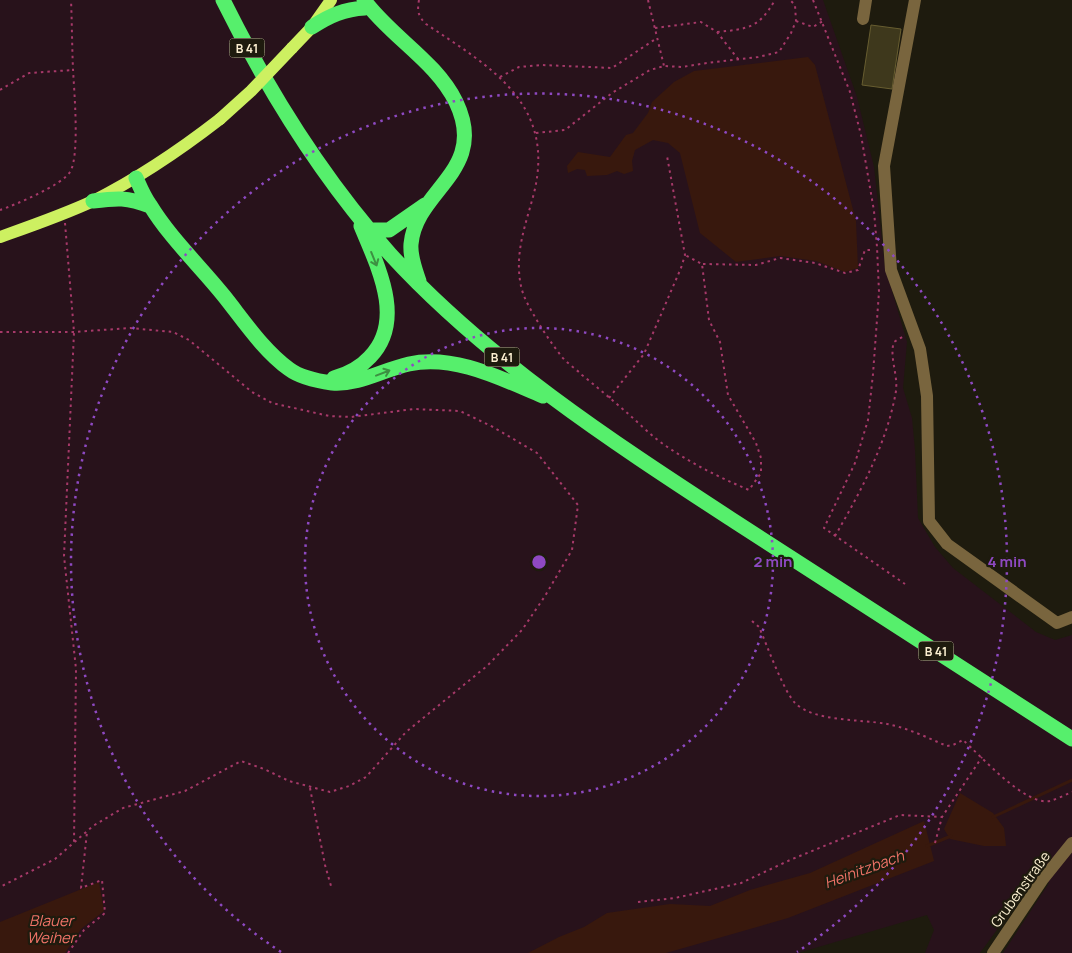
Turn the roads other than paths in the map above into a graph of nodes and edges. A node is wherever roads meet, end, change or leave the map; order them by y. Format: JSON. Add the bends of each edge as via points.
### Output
{"nodes":[{"id":1,"x":224,"y":0,"type":"edge"},
{"id":2,"x":331,"y":0,"type":"edge"},
{"id":3,"x":866,"y":0,"type":"edge"},
{"id":4,"x":915,"y":0,"type":"edge"},
{"id":5,"x":365,"y":6,"type":"edge"},
{"id":6,"x":863,"y":19,"type":"dead end"},
{"id":7,"x":312,"y":27,"type":"junction"},
{"id":8,"x":136,"y":178,"type":"junction"},
{"id":9,"x":93,"y":201,"type":"junction"},
{"id":10,"x":428,"y":203,"type":"junction"},
{"id":11,"x":150,"y":206,"type":"junction"},
{"id":12,"x":356,"y":214,"type":"junction"},
{"id":13,"x":370,"y":230,"type":"junction"},
{"id":14,"x":0,"y":237,"type":"edge"},
{"id":15,"x":420,"y":284,"type":"junction"},
{"id":16,"x":318,"y":380,"type":"junction"},
{"id":17,"x":562,"y":404,"type":"junction"},
{"id":18,"x":1072,"y":617,"type":"edge"},
{"id":19,"x":1072,"y":739,"type":"edge"},
{"id":20,"x":1072,"y":844,"type":"edge"},
{"id":21,"x":993,"y":953,"type":"edge"}],
"edges":[{"from":1,"to":12,"type":"highway","number":"B 41","via":[[273,94]]},
{"from":2,"to":7,"type":"main road"},
{"from":3,"to":6,"type":"street"},
{"from":4,"to":18,"type":"street","via":[[884,166],[891,270],[920,349],[927,396],[929,522],[947,544],[1057,623]]},
{"from":5,"to":7,"type":"highway","via":[[338,12]]},
{"from":5,"to":10,"type":"highway","via":[[435,72],[459,109],[463,133],[460,158],[454,171]]},
{"from":7,"to":8,"type":"main road","bridge":true,"via":[[220,119]]},
{"from":8,"to":9,"type":"main road"},
{"from":8,"to":11,"type":"highway"},
{"from":9,"to":11,"type":"highway","via":[[121,198]]},
{"from":9,"to":14,"type":"main road"},
{"from":10,"to":13,"type":"highway","via":[[389,230]]},
{"from":10,"to":15,"type":"highway","via":[[416,225],[411,245]]},
{"from":11,"to":16,"type":"highway","via":[[270,351],[291,370]]},
{"from":12,"to":13,"type":"highway","number":"B 41"},
{"from":12,"to":16,"type":"highway","one_way":true,"via":[[381,276],[387,309],[384,333],[373,354],[359,367],[340,376]]},
{"from":13,"to":15,"type":"highway","number":"B 41"},
{"from":15,"to":17,"type":"highway","number":"B 41","via":[[469,330]]},
{"from":16,"to":17,"type":"highway","one_way":true,"via":[[339,383],[361,380],[407,365],[436,362],[488,374]]},
{"from":17,"to":19,"type":"highway","number":"B 41","via":[[757,536]]},
{"from":20,"to":21,"type":"street","name":"Grubenstraße","via":[[1043,879]]}]}
